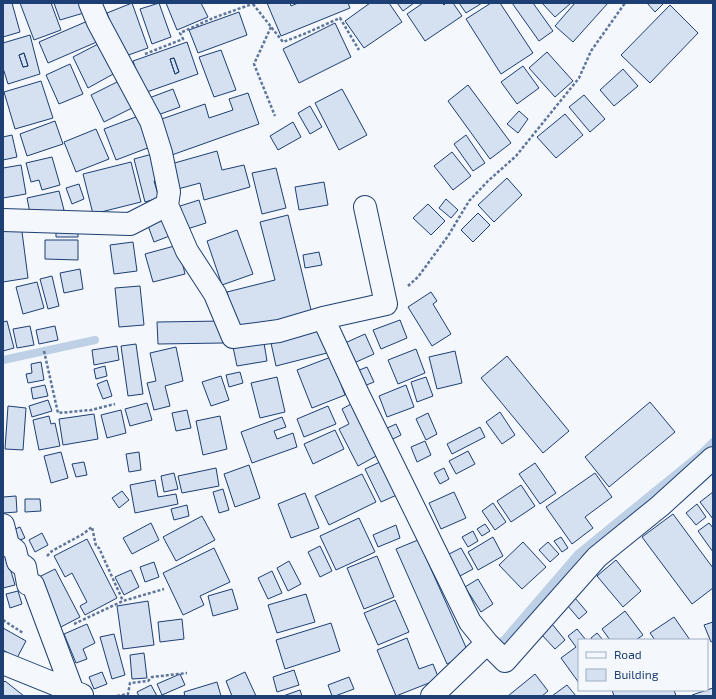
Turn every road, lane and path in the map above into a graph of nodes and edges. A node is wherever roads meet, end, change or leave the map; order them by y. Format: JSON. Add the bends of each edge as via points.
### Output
{"nodes":[{"id":1,"x":90,"y":3,"type":"edge"},
{"id":2,"x":625,"y":3,"type":"edge"},
{"id":3,"x":254,"y":4,"type":"edge"},
{"id":4,"x":271,"y":27,"type":"junction"},
{"id":5,"x":359,"y":50,"type":"dead end"},
{"id":6,"x":120,"y":63,"type":"junction"},
{"id":7,"x":275,"y":116,"type":"dead end"},
{"id":8,"x":167,"y":205,"type":"junction"},
{"id":9,"x":364,"y":207,"type":"dead end"},
{"id":10,"x":3,"y":220,"type":"edge"},
{"id":11,"x":386,"y":304,"type":"junction"},
{"id":12,"x":323,"y":318,"type":"junction"},
{"id":13,"x":44,"y":351,"type":"dead end"},
{"id":14,"x":115,"y":404,"type":"dead end"},
{"id":15,"x":713,"y":458,"type":"edge"},
{"id":16,"x":3,"y":525,"type":"edge"},
{"id":17,"x":26,"y":572,"type":"junction"},
{"id":18,"x":164,"y":589,"type":"dead end"},
{"id":19,"x":123,"y":601,"type":"junction"},
{"id":20,"x":52,"y":636,"type":"junction"},
{"id":21,"x":492,"y":648,"type":"junction"},
{"id":22,"x":3,"y":663,"type":"edge"},
{"id":23,"x":187,"y":673,"type":"dead end"},
{"id":24,"x":78,"y":694,"type":"edge"},
{"id":25,"x":117,"y":696,"type":"edge"},
{"id":26,"x":432,"y":696,"type":"edge"}],
"edges":[{"from":1,"to":6,"type":"street"},
{"from":2,"to":11,"type":"path","via":[[591,51],[579,78],[516,156],[469,202],[418,277]]},
{"from":3,"to":4,"type":"path"},
{"from":3,"to":6,"type":"path","via":[[213,18],[180,33],[183,39]]},
{"from":4,"to":5,"type":"path","via":[[283,42],[340,18]]},
{"from":4,"to":7,"type":"path","via":[[254,64]]},
{"from":6,"to":8,"type":"street","via":[[151,121],[169,192]]},
{"from":8,"to":10,"type":"street","via":[[130,224]]},
{"from":8,"to":12,"type":"street","via":[[187,251],[215,294],[233,337],[279,331]]},
{"from":9,"to":11,"type":"street"},
{"from":11,"to":12,"type":"street"},
{"from":12,"to":21,"type":"street","via":[[470,622]]},
{"from":13,"to":14,"type":"path","via":[[58,413],[91,410]]},
{"from":15,"to":21,"type":"street","via":[[660,506],[596,556],[505,661]]},
{"from":16,"to":17,"type":"street","via":[[8,546],[15,550],[18,562],[25,567]]},
{"from":17,"to":19,"type":"path","via":[[52,551],[92,527],[96,546]]},
{"from":17,"to":20,"type":"street","via":[[28,584],[33,585]]},
{"from":18,"to":19,"type":"path"},
{"from":19,"to":20,"type":"path"},
{"from":20,"to":24,"type":"street"},
{"from":21,"to":26,"type":"street"},
{"from":22,"to":24,"type":"street"},
{"from":23,"to":25,"type":"path","via":[[152,676],[148,682],[130,683],[128,694]]}]}
